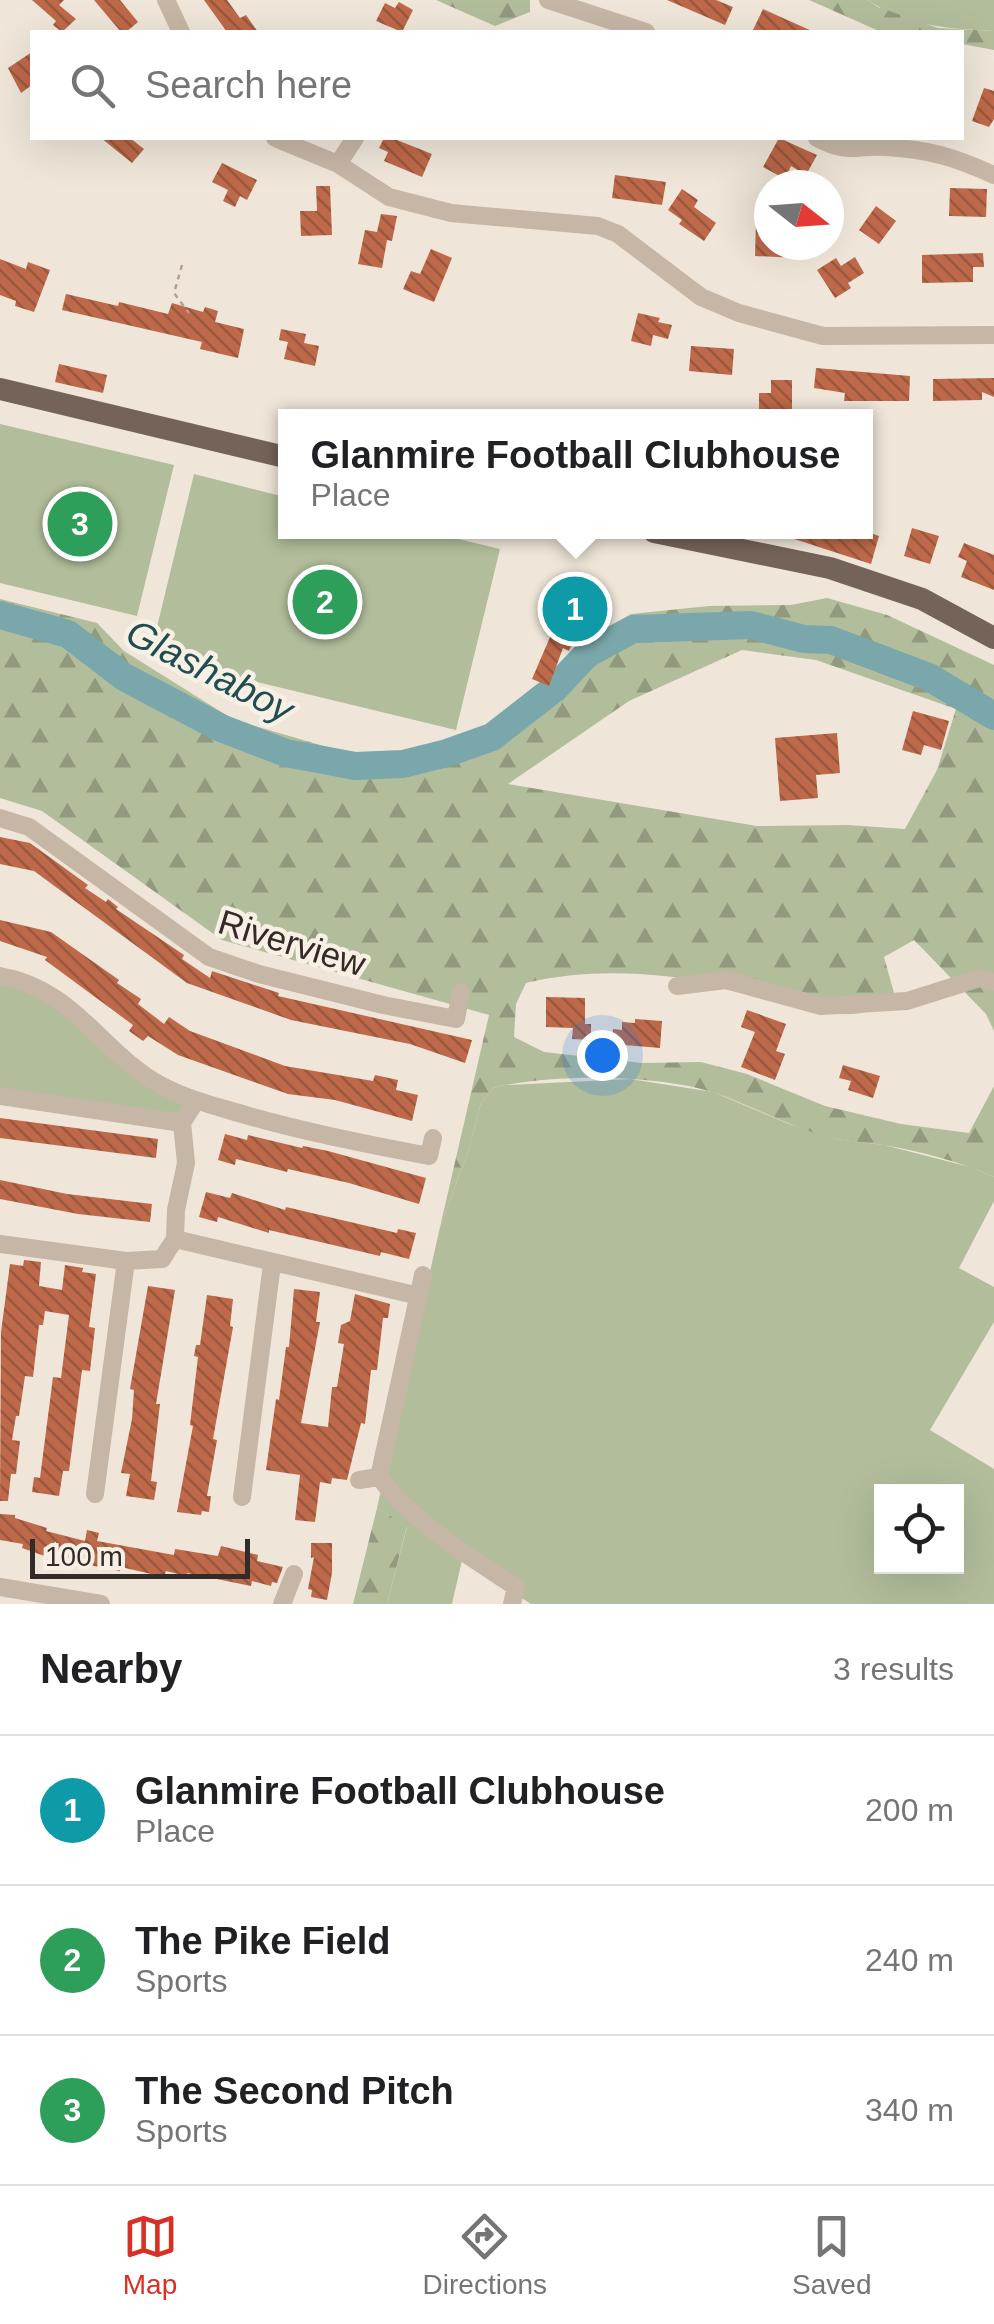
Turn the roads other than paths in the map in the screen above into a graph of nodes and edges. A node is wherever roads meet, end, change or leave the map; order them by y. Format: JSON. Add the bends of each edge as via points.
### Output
{"nodes":[{"id":1,"x":166,"y":0,"type":"edge"},
{"id":2,"x":548,"y":0,"type":"edge"},
{"id":3,"x":180,"y":30,"type":"edge"},
{"id":4,"x":640,"y":30,"type":"edge"},
{"id":5,"x":280,"y":140,"type":"edge"},
{"id":6,"x":354,"y":140,"type":"edge"},
{"id":7,"x":821,"y":140,"type":"edge"},
{"id":8,"x":338,"y":164,"type":"junction"},
{"id":9,"x":994,"y":175,"type":"edge"},
{"id":10,"x":994,"y":335,"type":"edge"},
{"id":11,"x":0,"y":389,"type":"edge"},
{"id":12,"x":278,"y":454,"type":"edge"},
{"id":13,"x":688,"y":539,"type":"edge"},
{"id":14,"x":994,"y":638,"type":"edge"},
{"id":15,"x":0,"y":818,"type":"edge"},
{"id":16,"x":0,"y":976,"type":"edge"},
{"id":17,"x":994,"y":982,"type":"edge"},
{"id":18,"x":677,"y":986,"type":"dead end"},
{"id":19,"x":461,"y":992,"type":"dead end"},
{"id":20,"x":0,"y":1096,"type":"edge"},
{"id":21,"x":196,"y":1101,"type":"junction"},
{"id":22,"x":182,"y":1122,"type":"junction"},
{"id":23,"x":434,"y":1138,"type":"dead end"},
{"id":24,"x":175,"y":1239,"type":"junction"},
{"id":25,"x":0,"y":1244,"type":"edge"},
{"id":26,"x":126,"y":1262,"type":"junction"},
{"id":27,"x":272,"y":1264,"type":"junction"},
{"id":28,"x":423,"y":1275,"type":"dead end"},
{"id":29,"x":419,"y":1296,"type":"junction"},
{"id":30,"x":379,"y":1477,"type":"junction"},
{"id":31,"x":359,"y":1480,"type":"dead end"},
{"id":32,"x":94,"y":1494,"type":"dead end"},
{"id":33,"x":242,"y":1497,"type":"dead end"},
{"id":34,"x":294,"y":1574,"type":"dead end"},
{"id":35,"x":0,"y":1587,"type":"edge"},
{"id":36,"x":78,"y":1602,"type":"edge"},
{"id":37,"x":101,"y":1604,"type":"edge"},
{"id":38,"x":282,"y":1604,"type":"edge"},
{"id":39,"x":512,"y":1604,"type":"edge"}],
"edges":[{"from":1,"to":3,"type":"street"},
{"from":2,"to":4,"type":"street"},
{"from":5,"to":8,"type":"street"},
{"from":6,"to":8,"type":"street"},
{"from":7,"to":9,"type":"street","via":[[840,150],[884,146],[949,154]]},
{"from":8,"to":10,"type":"street","via":[[389,197],[451,214],[598,226],[701,297],[823,336]]},
{"from":11,"to":12,"type":"main road"},
{"from":13,"to":14,"type":"main road","via":[[830,568],[922,598]]},
{"from":15,"to":19,"type":"street","name":"Riverview","via":[[29,828],[209,957],[456,1019]]},
{"from":16,"to":21,"type":"street","via":[[45,991],[80,1014],[137,1072]]},
{"from":17,"to":18,"type":"street","via":[[980,978],[908,1001],[821,1006],[726,980]]},
{"from":20,"to":22,"type":"street"},
{"from":21,"to":22,"type":"street"},
{"from":21,"to":23,"type":"street","via":[[429,1156]]},
{"from":22,"to":24,"type":"street","via":[[186,1163]]},
{"from":24,"to":26,"type":"street","via":[[162,1259]]},
{"from":24,"to":27,"type":"street"},
{"from":25,"to":26,"type":"street"},
{"from":26,"to":32,"type":"street"},
{"from":27,"to":29,"type":"street"},
{"from":27,"to":33,"type":"street"},
{"from":28,"to":29,"type":"street"},
{"from":29,"to":30,"type":"street"},
{"from":30,"to":31,"type":"street"},
{"from":30,"to":39,"type":"street","via":[[441,1537],[516,1587]]},
{"from":34,"to":38,"type":"street"},
{"from":35,"to":36,"type":"street"},
{"from":36,"to":37,"type":"street"}]}
